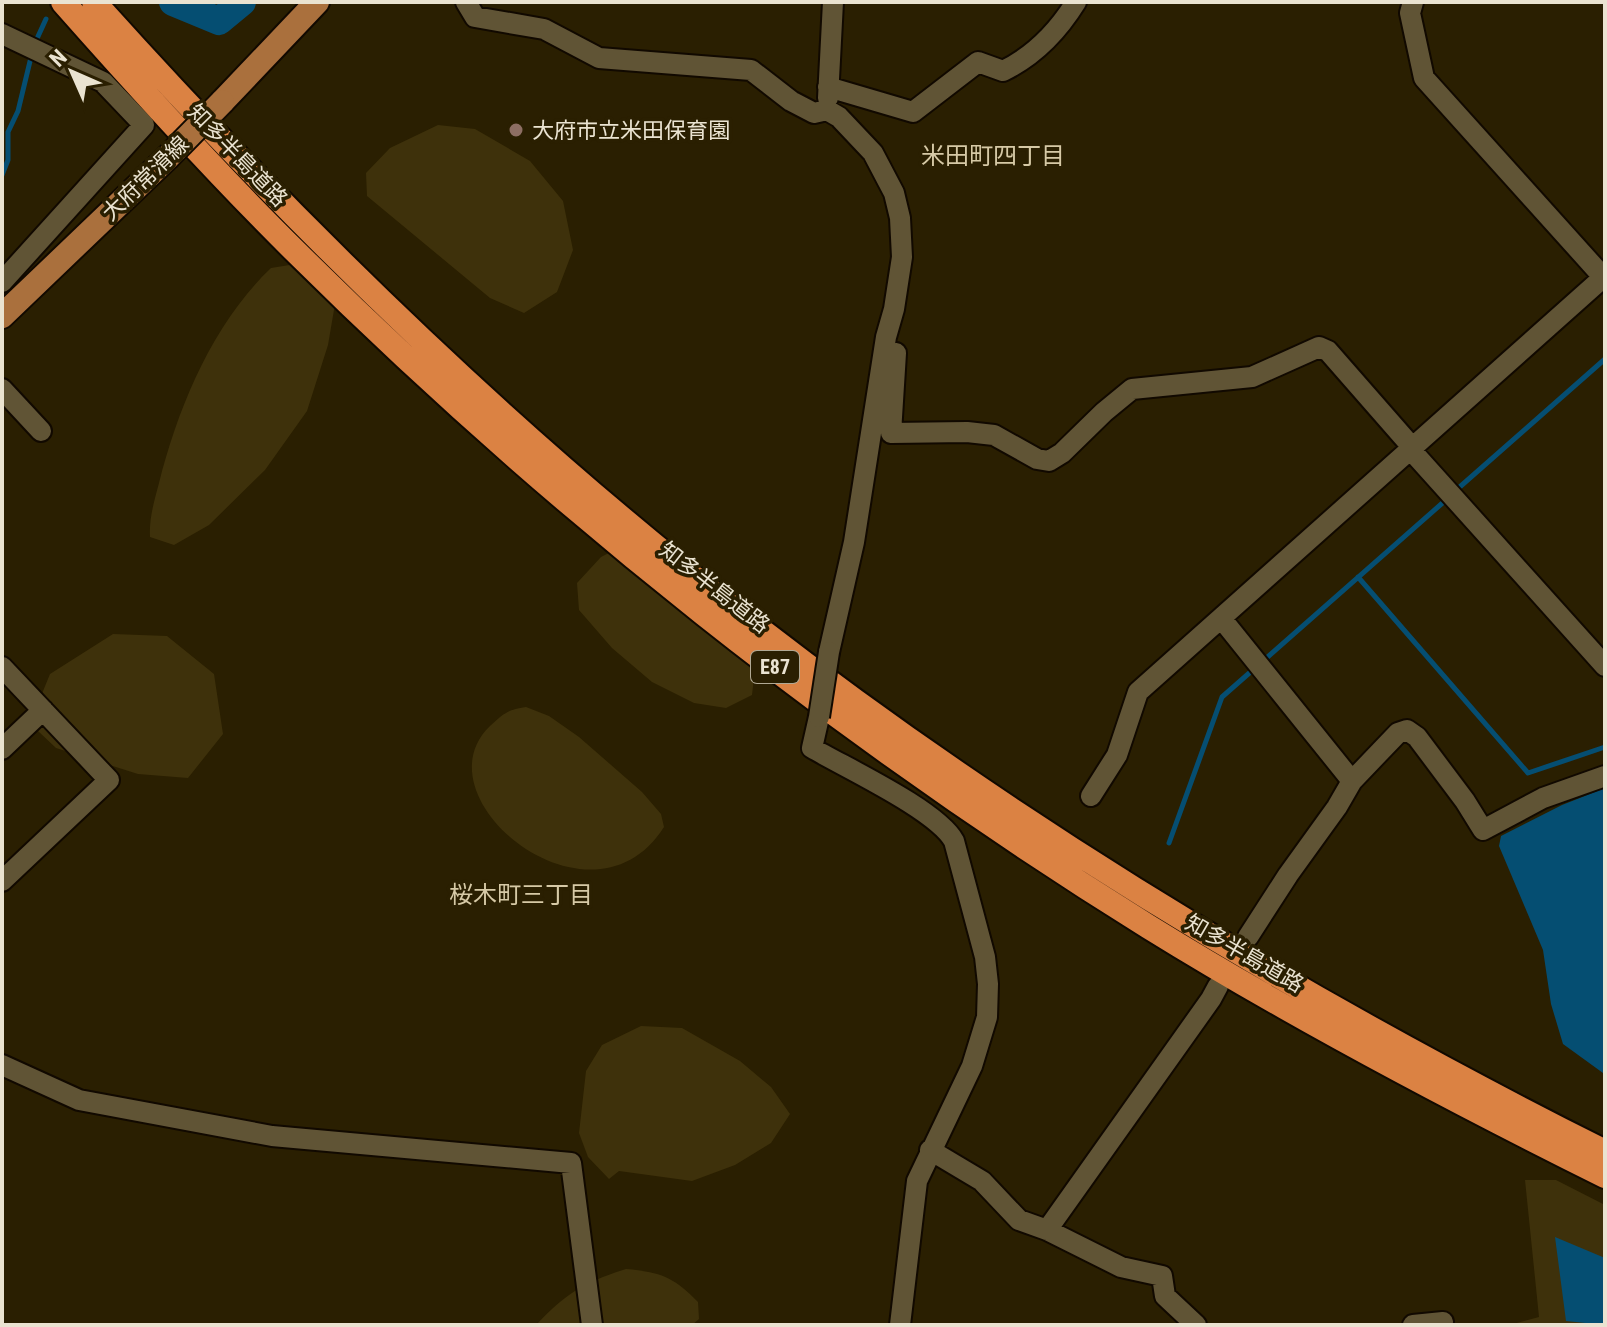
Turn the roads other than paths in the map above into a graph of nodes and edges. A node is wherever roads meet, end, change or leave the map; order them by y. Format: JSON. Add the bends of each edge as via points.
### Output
{"nodes":[{"id":1,"x":63,"y":2,"type":"edge"},
{"id":2,"x":94,"y":2,"type":"edge"},
{"id":3,"x":317,"y":2,"type":"edge"},
{"id":4,"x":466,"y":2,"type":"edge"},
{"id":5,"x":833,"y":2,"type":"edge"},
{"id":6,"x":1076,"y":2,"type":"edge"},
{"id":7,"x":1413,"y":2,"type":"edge"},
{"id":8,"x":2,"y":34,"type":"edge"},
{"id":9,"x":828,"y":87,"type":"junction"},
{"id":10,"x":827,"y":110,"type":"junction"},
{"id":11,"x":1604,"y":278,"type":"edge"},
{"id":12,"x":2,"y":282,"type":"edge"},
{"id":13,"x":2,"y":316,"type":"edge"},
{"id":14,"x":886,"y":337,"type":"junction"},
{"id":15,"x":2,"y":389,"type":"edge"},
{"id":16,"x":41,"y":431,"type":"dead end"},
{"id":17,"x":1411,"y":448,"type":"junction"},
{"id":18,"x":1221,"y":618,"type":"junction"},
{"id":19,"x":1605,"y":666,"type":"edge"},
{"id":20,"x":2,"y":667,"type":"edge"},
{"id":21,"x":43,"y":710,"type":"junction"},
{"id":22,"x":2,"y":749,"type":"edge"},
{"id":23,"x":1605,"y":776,"type":"edge"},
{"id":24,"x":1352,"y":781,"type":"junction"},
{"id":25,"x":1091,"y":796,"type":"dead end"},
{"id":26,"x":2,"y":881,"type":"edge"},
{"id":27,"x":1248,"y":937,"type":"dead end"},
{"id":28,"x":1218,"y":986,"type":"dead end"},
{"id":29,"x":2,"y":1065,"type":"edge"},
{"id":30,"x":930,"y":1150,"type":"junction"},
{"id":31,"x":1605,"y":1152,"type":"edge"},
{"id":32,"x":1605,"y":1176,"type":"edge"},
{"id":33,"x":1047,"y":1230,"type":"junction"},
{"id":34,"x":1443,"y":1322,"type":"dead end"},
{"id":35,"x":592,"y":1325,"type":"edge"},
{"id":36,"x":900,"y":1325,"type":"edge"},
{"id":37,"x":1196,"y":1325,"type":"edge"},
{"id":38,"x":1413,"y":1325,"type":"edge"}],
"edges":[{"from":1,"to":32,"type":"highway","name":"知多半島道路","number":"E87","via":[[297,253],[447,396],[604,532],[864,735],[1151,928],[1434,1089]]},
{"from":2,"to":31,"type":"highway","name":"知多半島道路","number":"E87","via":[[314,237],[542,449],[748,621],[1026,821],[1164,909],[1442,1068]]},
{"from":3,"to":13,"type":"main road","name":"大府常滑線","bridge":true,"via":[[167,158]]},
{"from":4,"to":10,"type":"street","via":[[475,17],[544,29],[599,58],[751,70],[791,101],[814,113]]},
{"from":5,"to":9,"type":"street"},
{"from":6,"to":9,"type":"street","via":[[1063,23],[1025,60],[1003,71],[978,62],[913,112]]},
{"from":7,"to":11,"type":"street","via":[[1410,13],[1424,78]]},
{"from":8,"to":12,"type":"street","via":[[103,82],[144,125]]},
{"from":9,"to":10,"type":"street"},
{"from":10,"to":14,"type":"street","via":[[873,153],[894,193],[902,257]]},
{"from":11,"to":17,"type":"street"},
{"from":14,"to":17,"type":"street","via":[[896,353],[891,433],[994,435],[1049,461],[1132,389],[1252,377],[1319,347]]},
{"from":14,"to":30,"type":"street","bridge":true,"via":[[854,542],[812,748],[926,813],[954,841],[985,957],[988,1003],[972,1066]]},
{"from":15,"to":16,"type":"street"},
{"from":17,"to":18,"type":"street"},
{"from":17,"to":19,"type":"street"},
{"from":18,"to":24,"type":"street"},
{"from":18,"to":25,"type":"street","via":[[1138,692],[1117,755]]},
{"from":20,"to":21,"type":"street"},
{"from":21,"to":22,"type":"street"},
{"from":21,"to":26,"type":"street","via":[[109,780]]},
{"from":23,"to":24,"type":"street","via":[[1543,798],[1483,830],[1407,730]]},
{"from":24,"to":27,"type":"street"},
{"from":28,"to":33,"type":"street"},
{"from":29,"to":35,"type":"street","via":[[79,1100],[272,1136],[571,1163]]},
{"from":30,"to":33,"type":"street","via":[[982,1181],[1019,1220]]},
{"from":30,"to":36,"type":"street","via":[[912,1204]]},
{"from":33,"to":37,"type":"street","via":[[1121,1267],[1162,1276],[1165,1296]]},
{"from":34,"to":38,"type":"street"}]}
